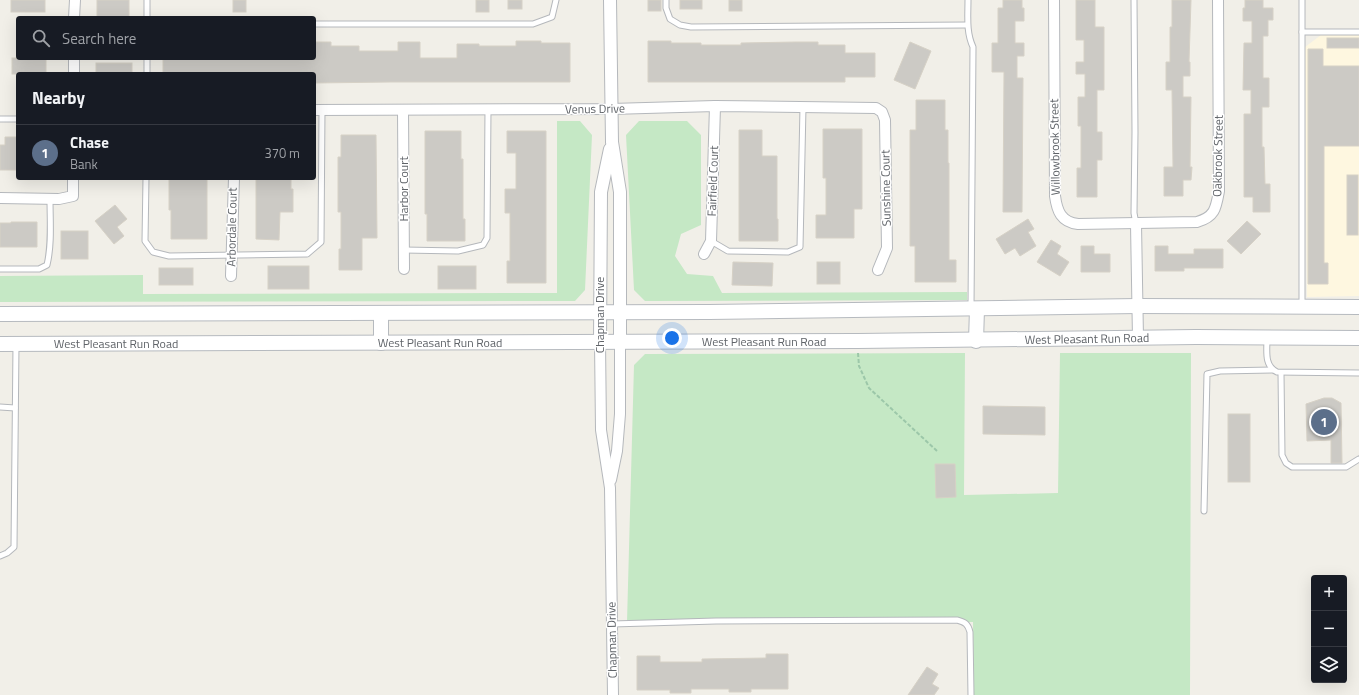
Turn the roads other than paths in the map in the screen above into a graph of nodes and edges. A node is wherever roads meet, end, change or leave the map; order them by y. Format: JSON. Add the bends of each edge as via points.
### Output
{"nodes":[{"id":1,"x":75,"y":0,"type":"edge"},
{"id":2,"x":147,"y":0,"type":"edge"},
{"id":3,"x":556,"y":0,"type":"edge"},
{"id":4,"x":610,"y":0,"type":"edge"},
{"id":5,"x":666,"y":0,"type":"edge"},
{"id":6,"x":968,"y":0,"type":"edge"},
{"id":7,"x":1054,"y":0,"type":"edge"},
{"id":8,"x":1134,"y":0,"type":"edge"},
{"id":9,"x":1218,"y":0,"type":"edge"},
{"id":10,"x":1302,"y":0,"type":"edge"},
{"id":11,"x":74,"y":16,"type":"edge"},
{"id":12,"x":147,"y":16,"type":"edge"},
{"id":13,"x":316,"y":24,"type":"edge"},
{"id":14,"x":967,"y":25,"type":"junction"},
{"id":15,"x":1302,"y":32,"type":"junction"},
{"id":16,"x":1359,"y":32,"type":"edge"},
{"id":17,"x":74,"y":60,"type":"edge"},
{"id":18,"x":147,"y":60,"type":"edge"},
{"id":19,"x":74,"y":72,"type":"edge"},
{"id":20,"x":147,"y":72,"type":"edge"},
{"id":21,"x":715,"y":106,"type":"junction"},
{"id":22,"x":803,"y":107,"type":"junction"},
{"id":23,"x":876,"y":108,"type":"joint"},
{"id":24,"x":488,"y":109,"type":"junction"},
{"id":25,"x":611,"y":109,"type":"junction"},
{"id":26,"x":318,"y":110,"type":"edge"},
{"id":27,"x":403,"y":110,"type":"junction"},
{"id":28,"x":0,"y":119,"type":"edge"},
{"id":29,"x":16,"y":119,"type":"edge"},
{"id":30,"x":612,"y":142,"type":"junction"},
{"id":31,"x":73,"y":180,"type":"edge"},
{"id":32,"x":146,"y":180,"type":"edge"},
{"id":33,"x":234,"y":180,"type":"edge"},
{"id":34,"x":0,"y":198,"type":"edge"},
{"id":35,"x":50,"y":199,"type":"junction"},
{"id":36,"x":1136,"y":224,"type":"junction"},
{"id":37,"x":711,"y":241,"type":"junction"},
{"id":38,"x":404,"y":250,"type":"junction"},
{"id":39,"x":704,"y":254,"type":"dead end"},
{"id":40,"x":232,"y":255,"type":"junction"},
{"id":41,"x":0,"y":269,"type":"edge"},
{"id":42,"x":404,"y":269,"type":"dead end"},
{"id":43,"x":878,"y":270,"type":"dead end"},
{"id":44,"x":231,"y":276,"type":"dead end"},
{"id":45,"x":1138,"y":306,"type":"junction"},
{"id":46,"x":1302,"y":307,"type":"junction"},
{"id":47,"x":1359,"y":307,"type":"edge"},
{"id":48,"x":974,"y":309,"type":"junction"},
{"id":49,"x":600,"y":312,"type":"junction"},
{"id":50,"x":621,"y":312,"type":"junction"},
{"id":51,"x":381,"y":313,"type":"junction"},
{"id":52,"x":0,"y":314,"type":"edge"},
{"id":53,"x":1267,"y":337,"type":"junction"},
{"id":54,"x":1138,"y":338,"type":"junction"},
{"id":55,"x":1359,"y":338,"type":"edge"},
{"id":56,"x":976,"y":340,"type":"junction"},
{"id":57,"x":600,"y":342,"type":"junction"},
{"id":58,"x":620,"y":342,"type":"junction"},
{"id":59,"x":382,"y":343,"type":"junction"},
{"id":60,"x":0,"y":344,"type":"edge"},
{"id":61,"x":16,"y":344,"type":"junction"},
{"id":62,"x":1273,"y":370,"type":"junction"},
{"id":63,"x":1281,"y":373,"type":"junction"},
{"id":64,"x":1359,"y":373,"type":"edge"},
{"id":65,"x":0,"y":407,"type":"edge"},
{"id":66,"x":15,"y":408,"type":"junction"},
{"id":67,"x":1359,"y":459,"type":"edge"},
{"id":68,"x":610,"y":488,"type":"junction"},
{"id":69,"x":1204,"y":511,"type":"dead end"},
{"id":70,"x":0,"y":556,"type":"edge"},
{"id":71,"x":612,"y":624,"type":"junction"},
{"id":72,"x":613,"y":695,"type":"edge"},
{"id":73,"x":972,"y":695,"type":"edge"}],
"edges":[{"from":1,"to":11,"type":"street"},
{"from":2,"to":12,"type":"lane"},
{"from":3,"to":13,"type":"lane","via":[[552,17],[533,24]]},
{"from":4,"to":25,"type":"street","name":"Chapman Drive"},
{"from":5,"to":14,"type":"lane","via":[[670,19],[691,28]]},
{"from":6,"to":14,"type":"lane"},
{"from":7,"to":36,"type":"street","name":"Willowbrook Street","via":[[1056,205],[1060,214],[1072,223]]},
{"from":8,"to":36,"type":"lane"},
{"from":9,"to":36,"type":"street","name":"Oakbrook Street","via":[[1217,203],[1210,217],[1201,221]]},
{"from":10,"to":15,"type":"lane"},
{"from":14,"to":48,"type":"lane","via":[[973,47]]},
{"from":15,"to":16,"type":"lane"},
{"from":15,"to":46,"type":"lane"},
{"from":17,"to":19,"type":"street"},
{"from":18,"to":20,"type":"lane"},
{"from":21,"to":22,"type":"street","name":"Venus Drive"},
{"from":21,"to":25,"type":"street","name":"Venus Drive"},
{"from":21,"to":37,"type":"street","name":"Fairfield Court"},
{"from":22,"to":23,"type":"street","name":"Venus Drive"},
{"from":22,"to":37,"type":"lane","via":[[800,247],[788,252],[728,251]]},
{"from":23,"to":43,"type":"street","name":"Sunshine Court","via":[[882,112],[885,120],[887,248]]},
{"from":24,"to":25,"type":"street","name":"Venus Drive"},
{"from":24,"to":27,"type":"street","name":"Venus Drive"},
{"from":24,"to":38,"type":"lane","via":[[487,238],[483,245],[458,251]]},
{"from":25,"to":30,"type":"street","name":"Chapman Drive"},
{"from":26,"to":27,"type":"street","name":"Venus Drive"},
{"from":26,"to":40,"type":"lane","via":[[321,242],[307,254]]},
{"from":27,"to":38,"type":"street","name":"Harbor Court"},
{"from":28,"to":29,"type":"lane"},
{"from":30,"to":49,"type":"street","name":"Chapman Drive","via":[[601,192]]},
{"from":30,"to":50,"type":"street","name":"Chapman Drive","via":[[620,192]]},
{"from":31,"to":35,"type":"street","via":[[73,196]]},
{"from":32,"to":40,"type":"lane","via":[[145,241],[153,252],[169,256]]},
{"from":33,"to":40,"type":"street","name":"Arbordale Court"},
{"from":34,"to":35,"type":"street"},
{"from":35,"to":41,"type":"lane","via":[[47,265],[39,268]]},
{"from":36,"to":45,"type":"street"},
{"from":37,"to":39,"type":"street","name":"Fairfield Court"},
{"from":38,"to":42,"type":"street","name":"Harbor Court"},
{"from":40,"to":44,"type":"street","name":"Arbordale Court"},
{"from":45,"to":46,"type":"main road"},
{"from":45,"to":48,"type":"main road"},
{"from":45,"to":54,"type":"street"},
{"from":46,"to":47,"type":"main road"},
{"from":48,"to":50,"type":"main road"},
{"from":48,"to":56,"type":"main road"},
{"from":49,"to":50,"type":"main road"},
{"from":49,"to":51,"type":"main road"},
{"from":49,"to":57,"type":"street","name":"Chapman Drive"},
{"from":50,"to":58,"type":"street","name":"Chapman Drive"},
{"from":51,"to":52,"type":"main road"},
{"from":51,"to":59,"type":"main road"},
{"from":53,"to":54,"type":"main road","name":"West Pleasant Run Road"},
{"from":53,"to":55,"type":"main road","name":"West Pleasant Run Road"},
{"from":53,"to":62,"type":"lane","via":[[1268,363]]},
{"from":54,"to":56,"type":"main road","name":"West Pleasant Run Road"},
{"from":56,"to":58,"type":"main road","name":"West Pleasant Run Road"},
{"from":57,"to":58,"type":"main road","name":"West Pleasant Run Road"},
{"from":57,"to":59,"type":"main road","name":"West Pleasant Run Road"},
{"from":57,"to":68,"type":"street","name":"Chapman Drive","via":[[601,430]]},
{"from":58,"to":68,"type":"street","name":"Chapman Drive","via":[[620,414],[617,452]]},
{"from":59,"to":61,"type":"main road","name":"West Pleasant Run Road"},
{"from":60,"to":61,"type":"main road","name":"West Pleasant Run Road"},
{"from":61,"to":66,"type":"lane"},
{"from":62,"to":63,"type":"lane"},
{"from":62,"to":69,"type":"lane","via":[[1220,371],[1207,374]]},
{"from":63,"to":64,"type":"lane"},
{"from":63,"to":67,"type":"lane","via":[[1282,455],[1286,463],[1292,467],[1346,468]]},
{"from":65,"to":66,"type":"lane"},
{"from":66,"to":70,"type":"lane","via":[[14,547]]},
{"from":68,"to":71,"type":"street","name":"Chapman Drive"},
{"from":71,"to":72,"type":"street","name":"Chapman Drive"},
{"from":71,"to":73,"type":"lane","via":[[724,621],[963,621],[968,625],[970,632]]}]}
